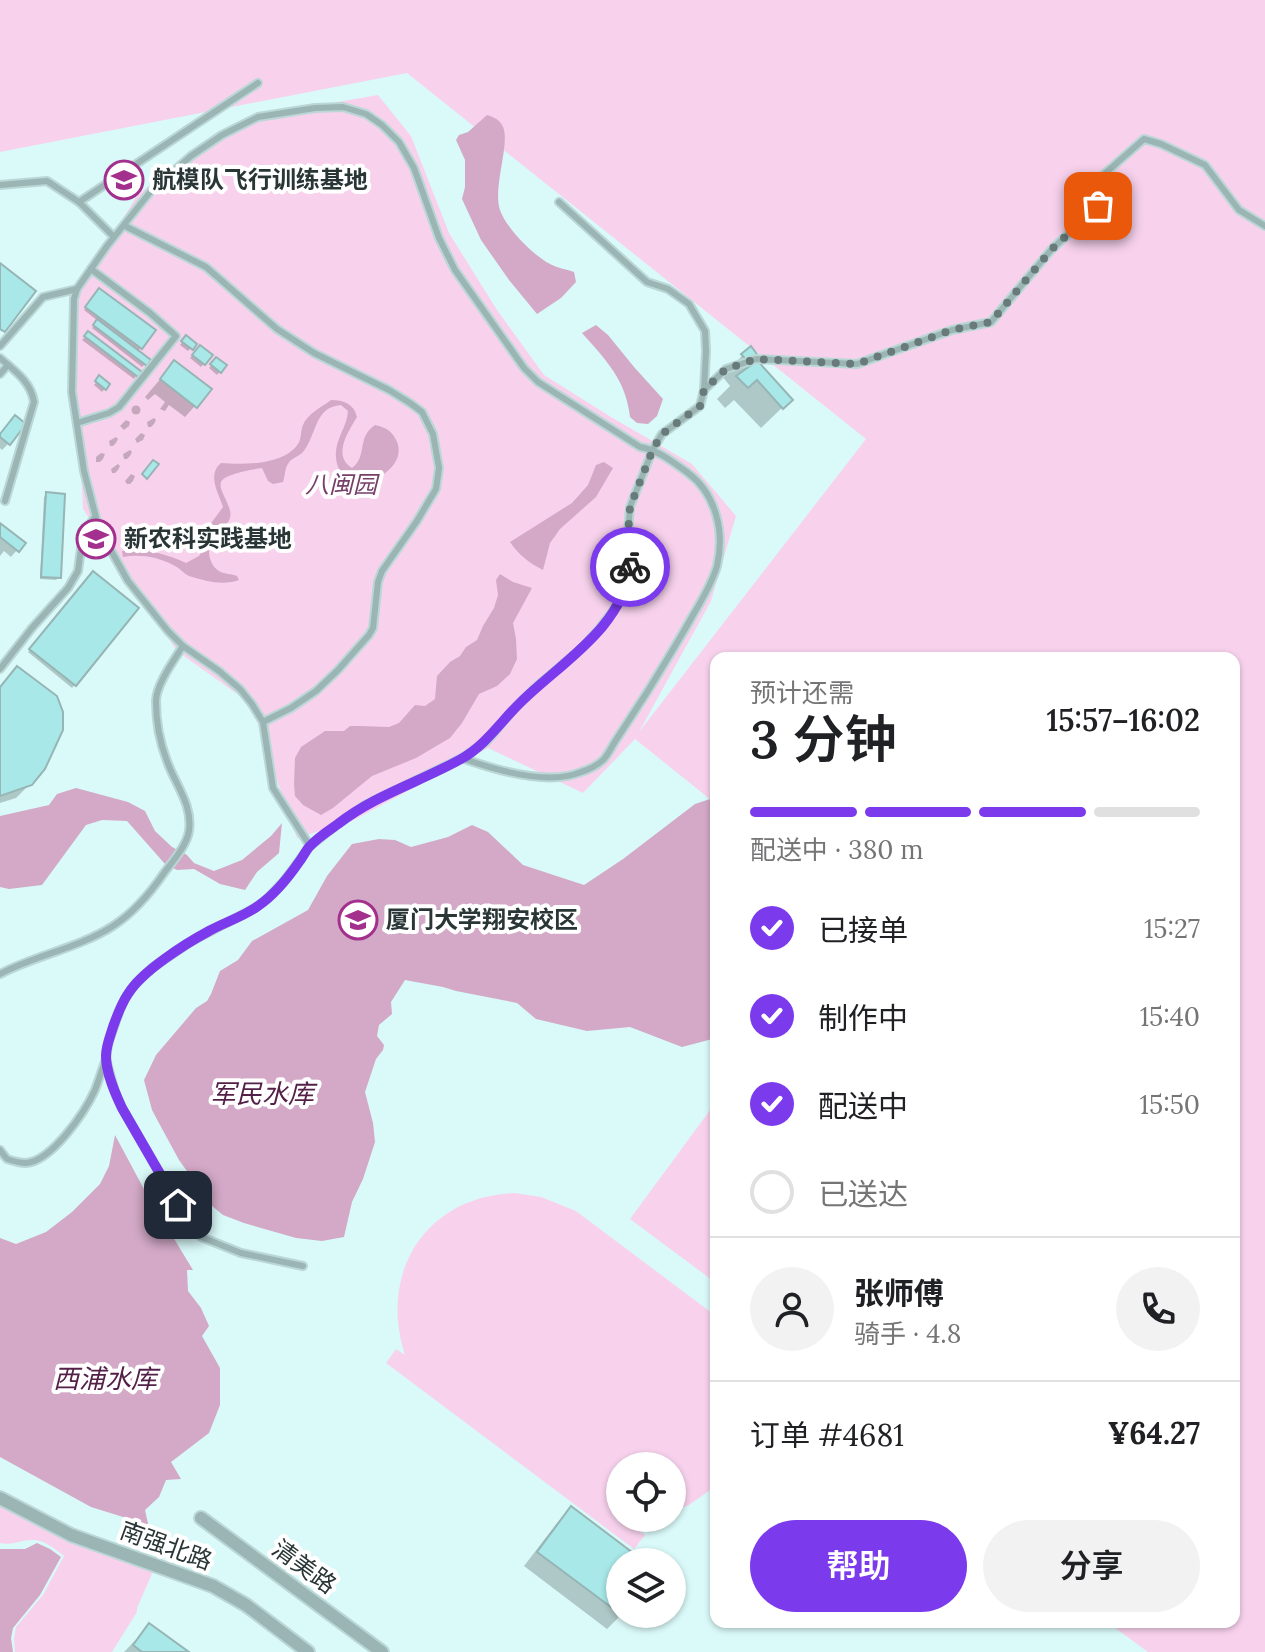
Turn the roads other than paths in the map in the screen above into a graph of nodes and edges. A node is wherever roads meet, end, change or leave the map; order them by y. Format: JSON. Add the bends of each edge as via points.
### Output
{"nodes":[{"id":1,"x":258,"y":83,"type":"dead end"},
{"id":2,"x":0,"y":185,"type":"edge"},
{"id":3,"x":79,"y":202,"type":"junction"},
{"id":4,"x":559,"y":202,"type":"dead end"},
{"id":5,"x":125,"y":226,"type":"junction"},
{"id":6,"x":1265,"y":226,"type":"edge"},
{"id":7,"x":114,"y":237,"type":"junction"},
{"id":8,"x":91,"y":269,"type":"junction"},
{"id":9,"x":77,"y":289,"type":"junction"},
{"id":10,"x":0,"y":346,"type":"edge"},
{"id":11,"x":0,"y":358,"type":"edge"},
{"id":12,"x":8,"y":365,"type":"junction"},
{"id":13,"x":0,"y":374,"type":"edge"},
{"id":14,"x":704,"y":390,"type":"junction"},
{"id":15,"x":77,"y":423,"type":"junction"},
{"id":16,"x":653,"y":449,"type":"junction"},
{"id":17,"x":5,"y":501,"type":"dead end"},
{"id":18,"x":95,"y":517,"type":"junction"},
{"id":19,"x":183,"y":646,"type":"junction"},
{"id":20,"x":0,"y":669,"type":"edge"},
{"id":21,"x":263,"y":722,"type":"junction"},
{"id":22,"x":462,"y":758,"type":"junction"},
{"id":23,"x":310,"y":846,"type":"junction"},
{"id":24,"x":0,"y":974,"type":"edge"},
{"id":25,"x":106,"y":1059,"type":"junction"},
{"id":26,"x":0,"y":1150,"type":"edge"},
{"id":27,"x":303,"y":1266,"type":"dead end"},
{"id":28,"x":0,"y":1498,"type":"edge"},
{"id":29,"x":201,"y":1518,"type":"dead end"},
{"id":30,"x":308,"y":1652,"type":"edge"},
{"id":31,"x":382,"y":1652,"type":"edge"}],
"edges":[{"from":1,"to":3,"type":"lane"},
{"from":2,"to":3,"type":"lane","via":[[47,181]]},
{"from":3,"to":7,"type":"lane"},
{"from":4,"to":14,"type":"lane","via":[[647,282],[689,304],[705,331]]},
{"from":5,"to":7,"type":"lane"},
{"from":5,"to":16,"type":"lane","via":[[151,191],[191,156],[258,117],[343,107],[366,114],[399,142],[455,270],[524,368],[640,447]]},
{"from":5,"to":21,"type":"lane","via":[[206,267],[277,329],[314,353],[410,403],[422,412],[433,434],[439,468],[436,489],[382,571],[369,635],[316,691]]},
{"from":6,"to":14,"type":"lane","via":[[1239,210],[1205,165],[1144,139],[1102,176],[1098,206],[1051,250],[991,322],[952,330],[857,364],[756,359],[726,369]]},
{"from":7,"to":8,"type":"lane"},
{"from":8,"to":9,"type":"lane"},
{"from":8,"to":15,"type":"lane","via":[[176,336],[119,407]]},
{"from":9,"to":10,"type":"lane","via":[[43,297]]},
{"from":9,"to":15,"type":"lane","via":[[72,392]]},
{"from":11,"to":12,"type":"lane"},
{"from":12,"to":13,"type":"lane"},
{"from":12,"to":17,"type":"lane","via":[[32,390],[34,402]]},
{"from":14,"to":16,"type":"lane","via":[[700,406],[662,434]]},
{"from":15,"to":18,"type":"lane"},
{"from":16,"to":22,"type":"lane","via":[[630,507],[630,567],[621,600],[581,649],[528,695],[486,742]]},
{"from":16,"to":22,"type":"lane","via":[[701,484],[719,532],[716,567],[677,645],[603,760],[581,773],[529,776]]},
{"from":18,"to":19,"type":"lane","via":[[128,581]]},
{"from":18,"to":20,"type":"lane","via":[[83,534],[78,571],[68,588]]},
{"from":19,"to":21,"type":"lane","via":[[240,689]]},
{"from":19,"to":24,"type":"lane","via":[[156,698],[167,761],[189,814],[186,839],[140,902],[113,925]]},
{"from":21,"to":23,"type":"lane","via":[[273,788]]},
{"from":22,"to":23,"type":"lane","via":[[365,805]]},
{"from":23,"to":25,"type":"lane","via":[[267,899],[190,942],[136,983],[120,1009]]},
{"from":25,"to":26,"type":"lane","via":[[82,1114],[43,1157],[26,1163],[7,1159]]},
{"from":25,"to":27,"type":"lane","via":[[122,1108],[201,1237],[241,1253]]},
{"from":28,"to":30,"type":"street","name":"南强北路","via":[[71,1535],[213,1586]]},
{"from":29,"to":31,"type":"street","name":"清美路"}]}
